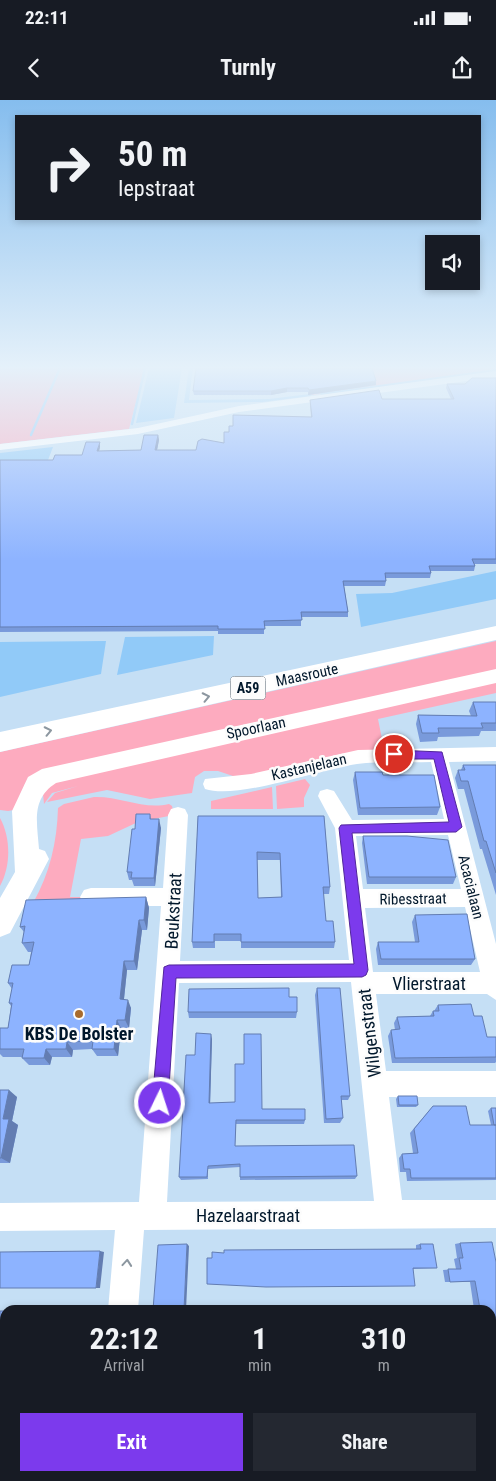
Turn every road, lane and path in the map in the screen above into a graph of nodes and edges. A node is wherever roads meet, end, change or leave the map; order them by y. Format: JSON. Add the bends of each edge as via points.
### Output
{"nodes":[{"id":1,"x":126,"y":432,"type":"edge"},
{"id":2,"x":0,"y":447,"type":"edge"},
{"id":3,"x":496,"y":618,"type":"edge"},
{"id":4,"x":496,"y":633,"type":"edge"},
{"id":5,"x":496,"y":676,"type":"edge"},
{"id":6,"x":0,"y":725,"type":"edge"},
{"id":7,"x":0,"y":742,"type":"edge"},
{"id":8,"x":496,"y":754,"type":"edge"},
{"id":9,"x":438,"y":755,"type":"junction"},
{"id":10,"x":212,"y":784,"type":"dead end"},
{"id":11,"x":327,"y":796,"type":"dead end"},
{"id":12,"x":178,"y":815,"type":"dead end"},
{"id":13,"x":456,"y":827,"type":"junction"},
{"id":14,"x":345,"y":828,"type":"junction"},
{"id":15,"x":91,"y":897,"type":"edge"},
{"id":16,"x":173,"y":897,"type":"junction"},
{"id":17,"x":474,"y":898,"type":"junction"},
{"id":18,"x":353,"y":899,"type":"junction"},
{"id":19,"x":0,"y":924,"type":"edge"},
{"id":20,"x":488,"y":929,"type":"edge"},
{"id":21,"x":169,"y":972,"type":"junction"},
{"id":22,"x":362,"y":977,"type":"junction"},
{"id":23,"x":495,"y":986,"type":"edge"},
{"id":24,"x":375,"y":1084,"type":"junction"},
{"id":25,"x":496,"y":1084,"type":"edge"},
{"id":26,"x":390,"y":1214,"type":"junction"},
{"id":27,"x":496,"y":1214,"type":"edge"},
{"id":28,"x":141,"y":1216,"type":"junction"},
{"id":29,"x":0,"y":1217,"type":"edge"},
{"id":30,"x":124,"y":1305,"type":"edge"}],
"edges":[{"from":1,"to":2,"type":"street"},
{"from":3,"to":6,"type":"highway","name":"Maasroute","number":"A59"},
{"from":7,"to":4,"type":"highway","name":"Maasroute","number":"A59","one_way":true},
{"from":5,"to":19,"type":"main road","name":"Spoorlaan","via":[[58,771],[36,784],[30,801],[38,807],[36,859]]},
{"from":8,"to":9,"type":"street","name":"Kastanjelaan"},
{"from":9,"to":10,"type":"street","name":"Kastanjelaan","via":[[358,757],[251,781]]},
{"from":9,"to":13,"type":"street","name":"Acacialaan"},
{"from":11,"to":14,"type":"street","name":"Wilgenstraat","via":[[342,817]]},
{"from":12,"to":16,"type":"street","name":"Beukstraat"},
{"from":13,"to":14,"type":"street"},
{"from":13,"to":17,"type":"street","name":"Acacialaan"},
{"from":14,"to":18,"type":"street","name":"Wilgenstraat"},
{"from":15,"to":16,"type":"street"},
{"from":16,"to":21,"type":"street","name":"Beukstraat"},
{"from":17,"to":18,"type":"street","name":"Ribesstraat"},
{"from":17,"to":20,"type":"street","name":"Acacialaan"},
{"from":18,"to":22,"type":"street","name":"Wilgenstraat"},
{"from":20,"to":23,"type":"street","name":"Acacialaan"},
{"from":21,"to":22,"type":"street"},
{"from":21,"to":28,"type":"street","name":"Beukstraat"},
{"from":22,"to":23,"type":"street","name":"Vlierstraat"},
{"from":22,"to":24,"type":"street","name":"Wilgenstraat"},
{"from":24,"to":25,"type":"street"},
{"from":24,"to":26,"type":"street","name":"Wilgenstraat"},
{"from":26,"to":27,"type":"street","name":"Hazelaarstraat"},
{"from":26,"to":28,"type":"street","name":"Hazelaarstraat"},
{"from":28,"to":29,"type":"street","name":"Hazelaarstraat"},
{"from":30,"to":28,"type":"street","name":"Beukstraat","one_way":true}]}
